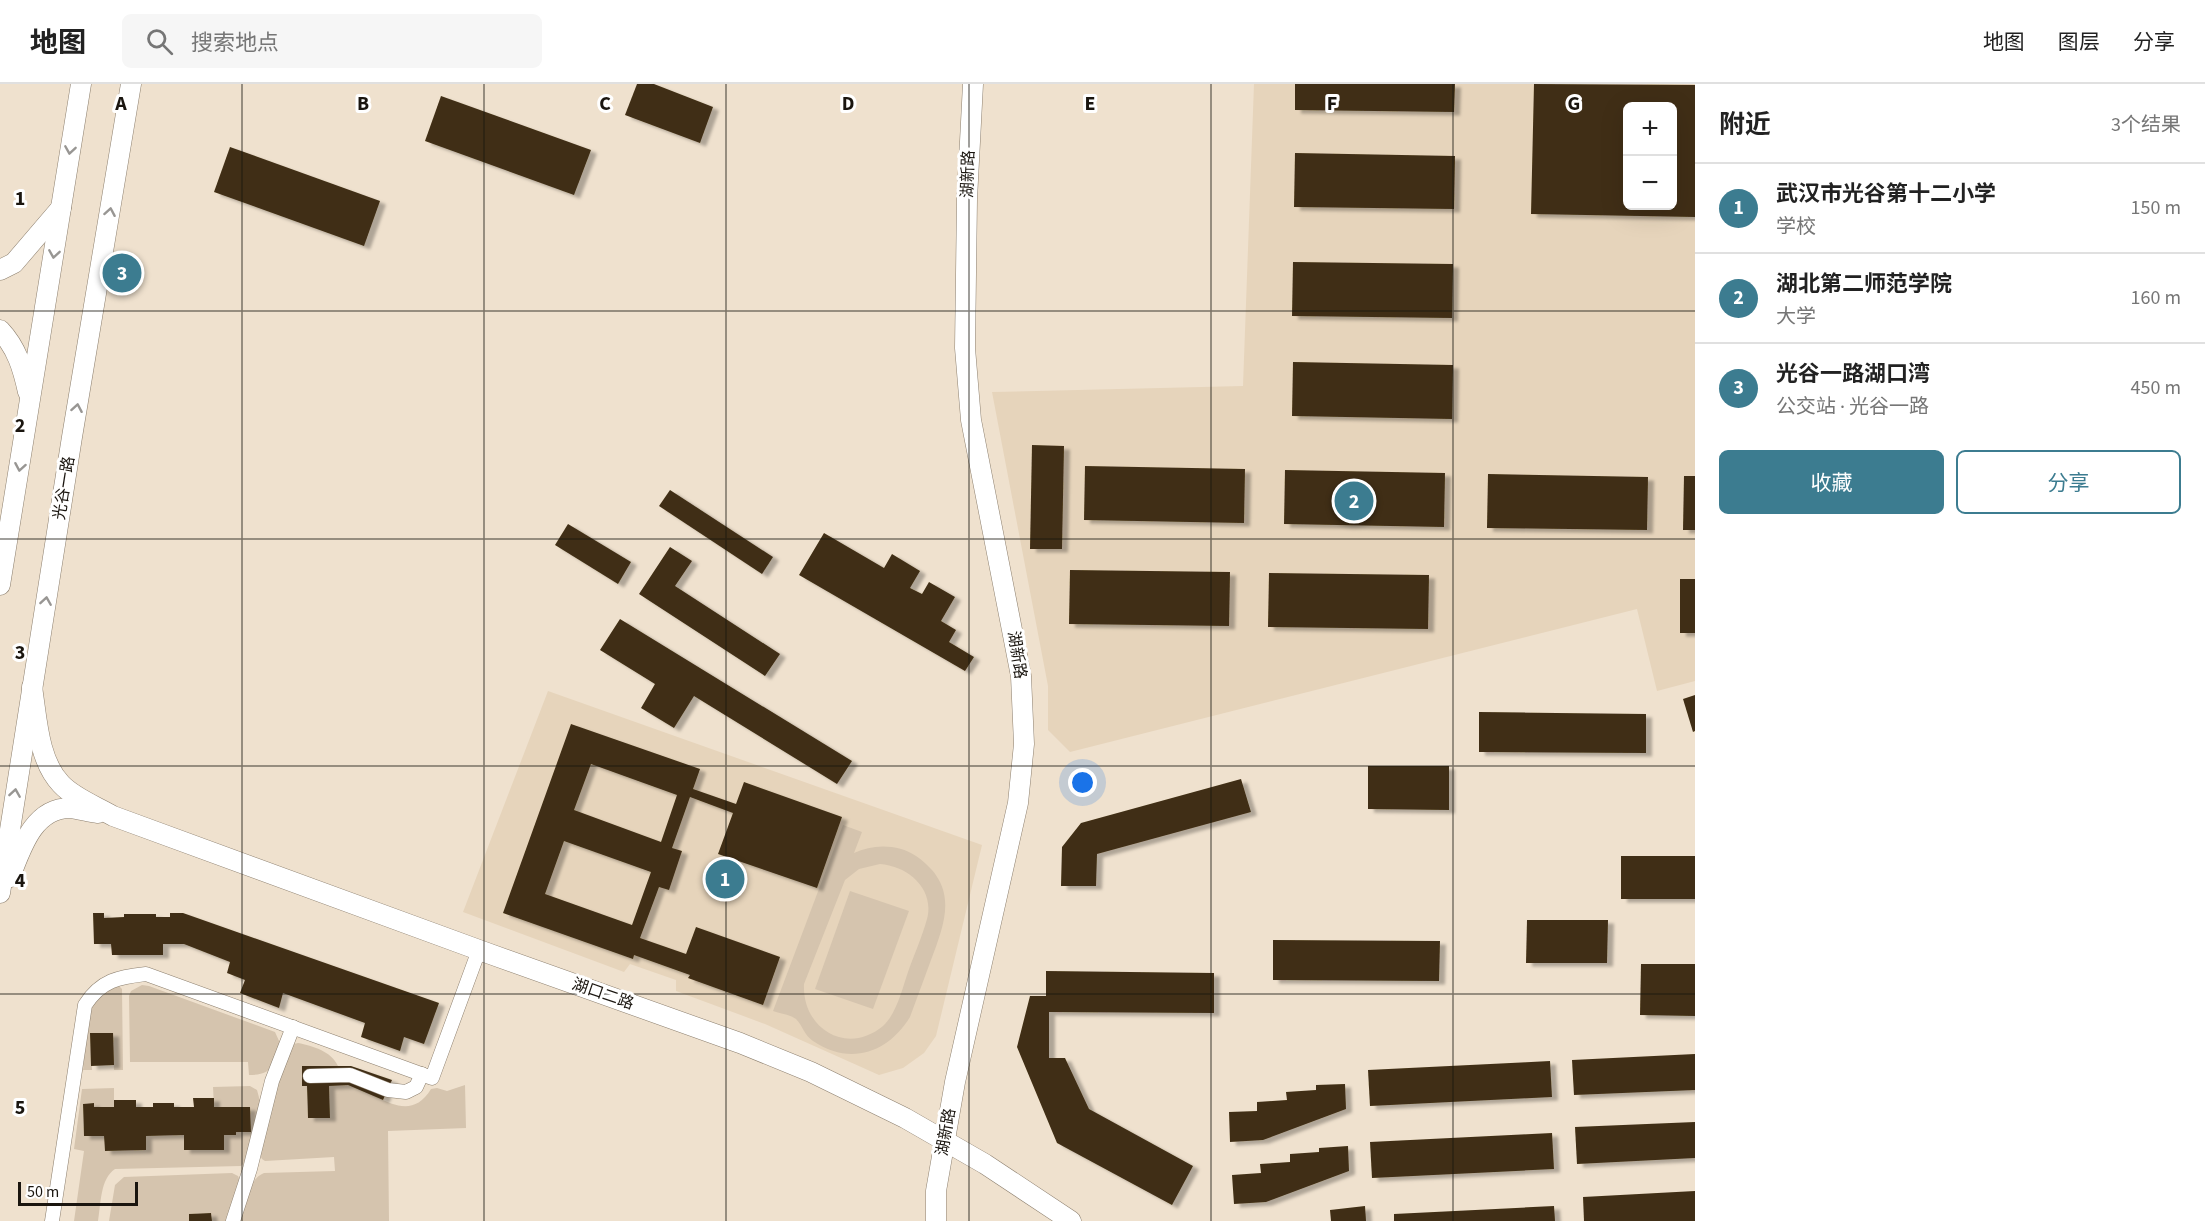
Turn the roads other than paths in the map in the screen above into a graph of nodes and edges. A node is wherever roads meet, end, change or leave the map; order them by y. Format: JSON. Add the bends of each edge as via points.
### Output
{"nodes":[{"id":1,"x":81,"y":84,"type":"edge"},
{"id":2,"x":131,"y":84,"type":"edge"},
{"id":3,"x":973,"y":84,"type":"edge"},
{"id":4,"x":61,"y":208,"type":"junction"},
{"id":5,"x":0,"y":270,"type":"edge"},
{"id":6,"x":0,"y":330,"type":"edge"},
{"id":7,"x":30,"y":405,"type":"junction"},
{"id":8,"x":0,"y":585,"type":"edge"},
{"id":9,"x":32,"y":687,"type":"junction"},
{"id":10,"x":113,"y":816,"type":"junction"},
{"id":11,"x":0,"y":893,"type":"edge"},
{"id":12,"x":0,"y":905,"type":"edge"},
{"id":13,"x":479,"y":950,"type":"junction"},
{"id":14,"x":293,"y":1027,"type":"junction"},
{"id":15,"x":422,"y":1074,"type":"junction"},
{"id":16,"x":310,"y":1076,"type":"dead end"},
{"id":17,"x":945,"y":1141,"type":"junction"},
{"id":18,"x":52,"y":1221,"type":"edge"},
{"id":19,"x":233,"y":1221,"type":"edge"},
{"id":20,"x":936,"y":1221,"type":"edge"},
{"id":21,"x":1071,"y":1221,"type":"edge"}],
"edges":[{"from":1,"to":4,"type":"street","one_way":true},
{"from":9,"to":2,"type":"street","name":"光谷一路","one_way":true},
{"from":3,"to":17,"type":"street","name":"湖新路","via":[[965,348],[971,420],[1021,676],[1024,744],[1018,803]]},
{"from":4,"to":5,"type":"street","via":[[14,263]]},
{"from":4,"to":7,"type":"street","one_way":true},
{"from":6,"to":7,"type":"street","via":[[22,366]]},
{"from":7,"to":8,"type":"street","one_way":true},
{"from":9,"to":10,"type":"street","via":[[43,750],[50,767],[61,784]]},
{"from":11,"to":9,"type":"street","name":"光谷一路","one_way":true},
{"from":10,"to":12,"type":"street","via":[[70,808],[54,811],[37,824],[26,836]]},
{"from":10,"to":13,"type":"street","name":"湖口二路"},
{"from":13,"to":15,"type":"street","via":[[432,1078]]},
{"from":13,"to":17,"type":"street","name":"湖口二路","via":[[811,1072]]},
{"from":14,"to":15,"type":"street"},
{"from":14,"to":18,"type":"street","via":[[146,974],[125,976],[94,991],[86,1005]]},
{"from":14,"to":19,"type":"street","via":[[272,1081]]},
{"from":15,"to":16,"type":"street","via":[[416,1087],[406,1092],[388,1090],[350,1075]]},
{"from":17,"to":20,"type":"street","name":"湖新路","via":[[936,1191]]},
{"from":17,"to":21,"type":"street","name":"湖口二路"}]}
